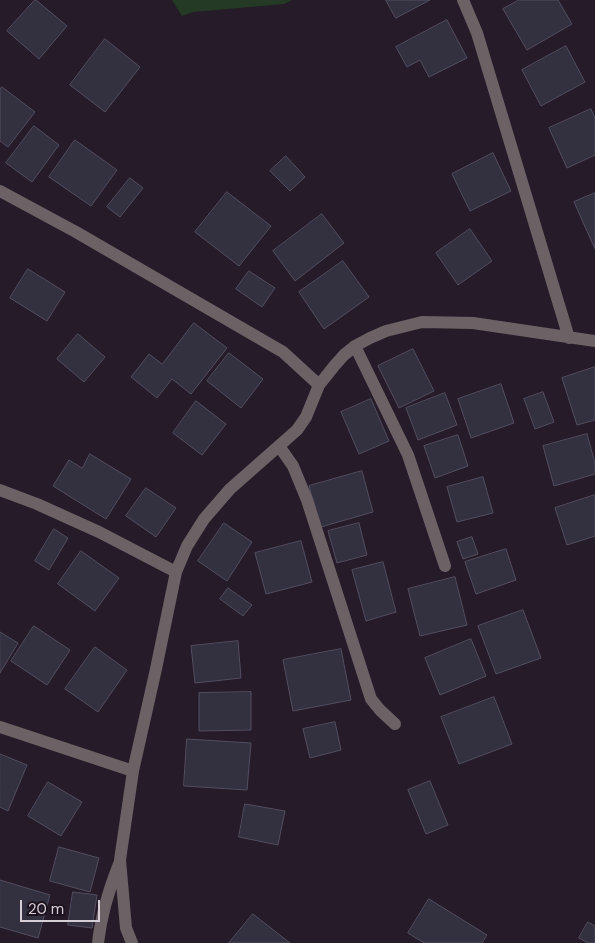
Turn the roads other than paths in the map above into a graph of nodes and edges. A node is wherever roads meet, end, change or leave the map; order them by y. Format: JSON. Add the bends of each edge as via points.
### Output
{"nodes":[{"id":1,"x":464,"y":0,"type":"edge"},
{"id":2,"x":0,"y":191,"type":"edge"},
{"id":3,"x":569,"y":338,"type":"junction"},
{"id":4,"x":595,"y":341,"type":"edge"},
{"id":5,"x":355,"y":346,"type":"junction"},
{"id":6,"x":319,"y":384,"type":"junction"},
{"id":7,"x":279,"y":446,"type":"junction"},
{"id":8,"x":0,"y":490,"type":"edge"},
{"id":9,"x":446,"y":566,"type":"dead end"},
{"id":10,"x":176,"y":572,"type":"junction"},
{"id":11,"x":395,"y":724,"type":"dead end"},
{"id":12,"x":0,"y":727,"type":"edge"},
{"id":13,"x":133,"y":771,"type":"junction"},
{"id":14,"x":120,"y":860,"type":"junction"},
{"id":15,"x":98,"y":943,"type":"edge"},
{"id":16,"x":132,"y":943,"type":"edge"}],
"edges":[{"from":1,"to":3,"type":"street","via":[[477,33]]},
{"from":2,"to":6,"type":"street","via":[[283,352]]},
{"from":3,"to":4,"type":"street"},
{"from":3,"to":5,"type":"street","via":[[473,323],[422,322],[386,331]]},
{"from":5,"to":6,"type":"street"},
{"from":5,"to":9,"type":"street","via":[[408,455]]},
{"from":6,"to":7,"type":"street","via":[[306,417]]},
{"from":7,"to":10,"type":"street","via":[[230,489],[204,519]]},
{"from":7,"to":11,"type":"street","via":[[293,466],[307,500],[371,698]]},
{"from":8,"to":10,"type":"street","via":[[99,532]]},
{"from":10,"to":13,"type":"street"},
{"from":12,"to":13,"type":"street"},
{"from":13,"to":14,"type":"street"},
{"from":14,"to":15,"type":"street","via":[[109,888]]},
{"from":14,"to":16,"type":"street","via":[[126,928]]}]}
